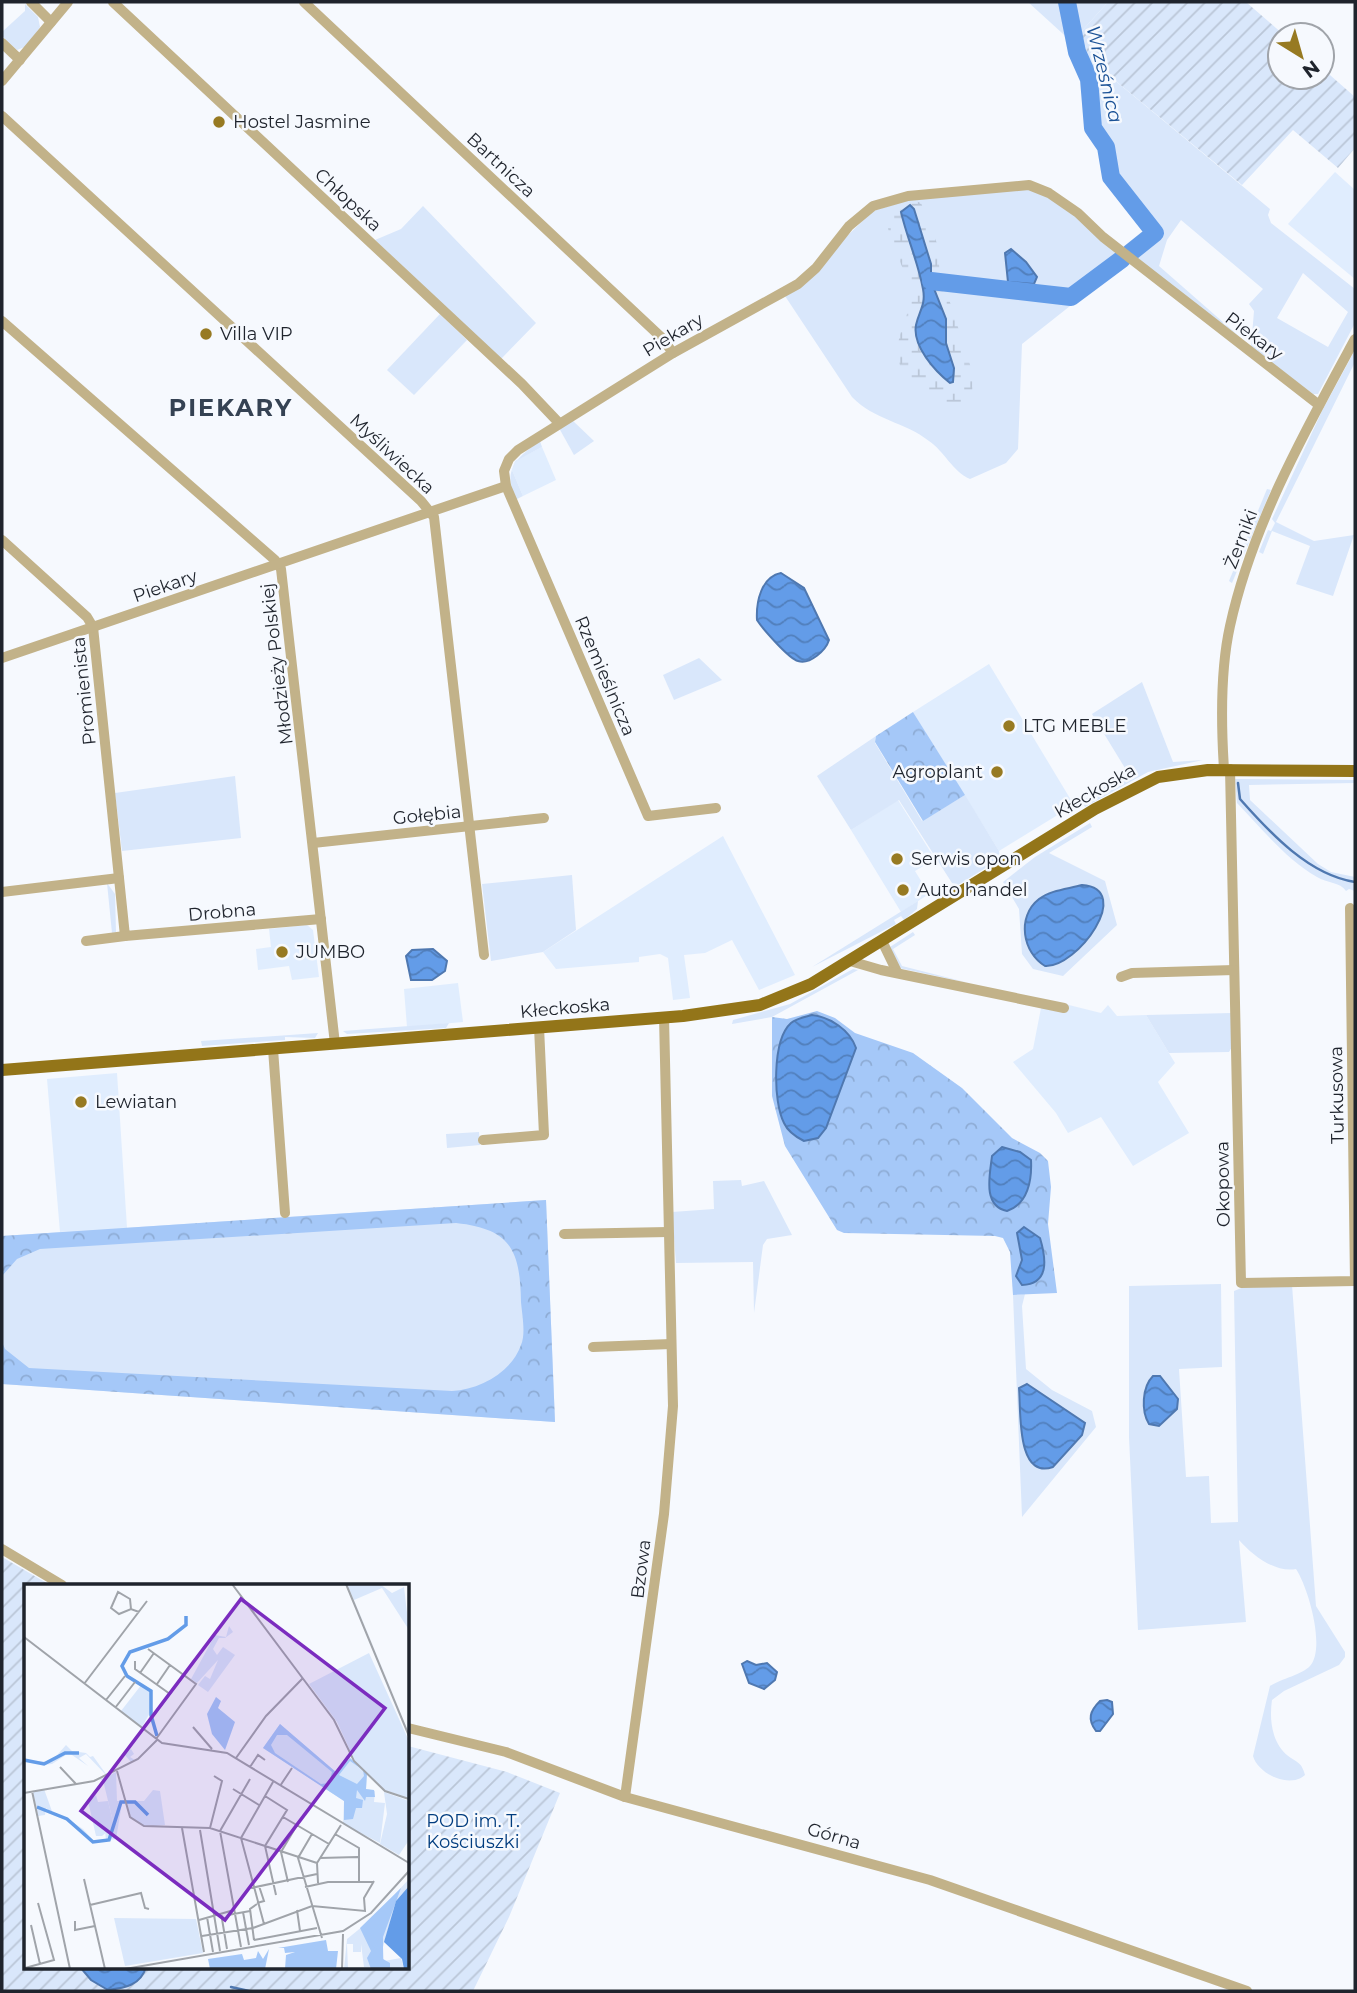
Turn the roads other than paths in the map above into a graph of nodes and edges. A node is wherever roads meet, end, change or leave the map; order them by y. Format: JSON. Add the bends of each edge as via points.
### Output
{"nodes":[{"id":1,"x":31,"y":2,"type":"edge"},
{"id":2,"x":68,"y":2,"type":"edge"},
{"id":3,"x":113,"y":2,"type":"edge"},
{"id":4,"x":304,"y":2,"type":"edge"},
{"id":5,"x":51,"y":22,"type":"junction"},
{"id":6,"x":2,"y":45,"type":"edge"},
{"id":7,"x":20,"y":60,"type":"junction"},
{"id":8,"x":2,"y":81,"type":"edge"},
{"id":9,"x":2,"y":116,"type":"edge"},
{"id":10,"x":2,"y":321,"type":"edge"},
{"id":11,"x":1355,"y":339,"type":"edge"},
{"id":12,"x":673,"y":353,"type":"junction"},
{"id":13,"x":1319,"y":405,"type":"junction"},
{"id":14,"x":559,"y":423,"type":"junction"},
{"id":15,"x":506,"y":486,"type":"junction"},
{"id":16,"x":431,"y":512,"type":"junction"},
{"id":17,"x":2,"y":540,"type":"edge"},
{"id":18,"x":279,"y":563,"type":"junction"},
{"id":19,"x":93,"y":626,"type":"junction"},
{"id":20,"x":2,"y":658,"type":"edge"},
{"id":21,"x":1227,"y":769,"type":"junction"},
{"id":22,"x":1355,"y":771,"type":"edge"},
{"id":23,"x":716,"y":808,"type":"dead end"},
{"id":24,"x":544,"y":818,"type":"dead end"},
{"id":25,"x":470,"y":826,"type":"junction"},
{"id":26,"x":313,"y":843,"type":"junction"},
{"id":27,"x":119,"y":878,"type":"junction"},
{"id":28,"x":2,"y":891,"type":"edge"},
{"id":29,"x":1350,"y":908,"type":"dead end"},
{"id":30,"x":321,"y":919,"type":"junction"},
{"id":31,"x":125,"y":936,"type":"junction"},
{"id":32,"x":86,"y":941,"type":"dead end"},
{"id":33,"x":882,"y":941,"type":"junction"},
{"id":34,"x":484,"y":955,"type":"dead end"},
{"id":35,"x":850,"y":961,"type":"junction"},
{"id":36,"x":1234,"y":970,"type":"junction"},
{"id":37,"x":897,"y":972,"type":"junction"},
{"id":38,"x":1121,"y":977,"type":"dead end"},
{"id":39,"x":1064,"y":1008,"type":"dead end"},
{"id":40,"x":664,"y":1017,"type":"junction"},
{"id":41,"x":538,"y":1027,"type":"junction"},
{"id":42,"x":335,"y":1044,"type":"junction"},
{"id":43,"x":272,"y":1049,"type":"junction"},
{"id":44,"x":2,"y":1070,"type":"edge"},
{"id":45,"x":1354,"y":1106,"type":"edge"},
{"id":46,"x":483,"y":1140,"type":"dead end"},
{"id":47,"x":285,"y":1213,"type":"dead end"},
{"id":48,"x":668,"y":1232,"type":"junction"},
{"id":49,"x":564,"y":1234,"type":"dead end"},
{"id":50,"x":1355,"y":1281,"type":"edge"},
{"id":51,"x":671,"y":1344,"type":"junction"},
{"id":52,"x":593,"y":1347,"type":"dead end"},
{"id":53,"x":2,"y":1549,"type":"edge"},
{"id":54,"x":60,"y":1584,"type":"edge"},
{"id":55,"x":410,"y":1728,"type":"edge"},
{"id":56,"x":625,"y":1797,"type":"junction"},
{"id":57,"x":1247,"y":1991,"type":"edge"}],
"edges":[{"from":1,"to":5,"type":"street"},
{"from":2,"to":5,"type":"street"},
{"from":3,"to":14,"type":"street","name":"Chłopska"},
{"from":4,"to":12,"type":"street","name":"Bartnicza"},
{"from":5,"to":7,"type":"street"},
{"from":6,"to":7,"type":"street"},
{"from":7,"to":8,"type":"street"},
{"from":9,"to":16,"type":"street","name":"Myśliwiecka"},
{"from":10,"to":18,"type":"street","name":"Młodzieży Polskiej"},
{"from":11,"to":13,"type":"street","name":"Żerniki"},
{"from":12,"to":13,"type":"street","name":"Piekary","via":[[798,284],[873,206],[908,195],[1028,185],[1078,213]]},
{"from":12,"to":14,"type":"street","name":"Piekary"},
{"from":13,"to":21,"type":"street","name":"Żerniki","via":[[1255,543],[1230,625],[1224,666]]},
{"from":14,"to":15,"type":"street","name":"Piekary","via":[[509,459],[504,471]]},
{"from":15,"to":16,"type":"street","name":"Piekary"},
{"from":15,"to":23,"type":"street","name":"Rzemieślnicza","via":[[648,816]]},
{"from":16,"to":18,"type":"street","name":"Piekary"},
{"from":16,"to":25,"type":"street","name":"Myśliwiecka"},
{"from":17,"to":19,"type":"street","name":"Promienista"},
{"from":18,"to":19,"type":"street","name":"Piekary"},
{"from":18,"to":26,"type":"street","name":"Młodzieży Polskiej"},
{"from":19,"to":20,"type":"street","name":"Piekary"},
{"from":19,"to":27,"type":"street","name":"Promienista"},
{"from":21,"to":22,"type":"main road","name":"Kłeckoska"},
{"from":21,"to":33,"type":"main road","name":"Kłeckoska","via":[[1178,772],[1138,785]]},
{"from":21,"to":36,"type":"street","name":"Okopowa"},
{"from":24,"to":25,"type":"street","name":"Gołębia"},
{"from":25,"to":26,"type":"street","name":"Gołębia"},
{"from":25,"to":34,"type":"street","name":"Myśliwiecka"},
{"from":26,"to":30,"type":"street","name":"Młodzieży Polskiej"},
{"from":27,"to":28,"type":"street"},
{"from":27,"to":31,"type":"street"},
{"from":29,"to":45,"type":"street","name":"Turkusowa"},
{"from":30,"to":31,"type":"street","name":"Drobna"},
{"from":30,"to":42,"type":"street","name":"Młodzieży Polskiej"},
{"from":31,"to":32,"type":"street","name":"Drobna"},
{"from":33,"to":35,"type":"main road","name":"Kłeckoska"},
{"from":33,"to":37,"type":"street"},
{"from":35,"to":37,"type":"street"},
{"from":35,"to":40,"type":"main road","name":"Kłeckoska","via":[[768,1003]]},
{"from":36,"to":38,"type":"street","via":[[1132,972]]},
{"from":36,"to":50,"type":"street","name":"Okopowa","via":[[1241,1283]]},
{"from":37,"to":39,"type":"street"},
{"from":40,"to":41,"type":"main road","name":"Kłeckoska"},
{"from":40,"to":48,"type":"street","name":"Bzowa"},
{"from":41,"to":42,"type":"main road","name":"Kłeckoska"},
{"from":41,"to":46,"type":"street","via":[[544,1135]]},
{"from":42,"to":43,"type":"main road","name":"Kłeckoska"},
{"from":43,"to":44,"type":"main road","name":"Kłeckoska"},
{"from":43,"to":47,"type":"street"},
{"from":45,"to":50,"type":"street","name":"Turkusowa"},
{"from":48,"to":49,"type":"street"},
{"from":48,"to":51,"type":"street","name":"Bzowa"},
{"from":51,"to":52,"type":"street"},
{"from":51,"to":56,"type":"street","name":"Bzowa","via":[[673,1406],[664,1514]]},
{"from":53,"to":54,"type":"street"},
{"from":55,"to":56,"type":"street","name":"Górna","via":[[506,1752]]},
{"from":56,"to":57,"type":"street","name":"Górna","via":[[930,1880]]}]}
